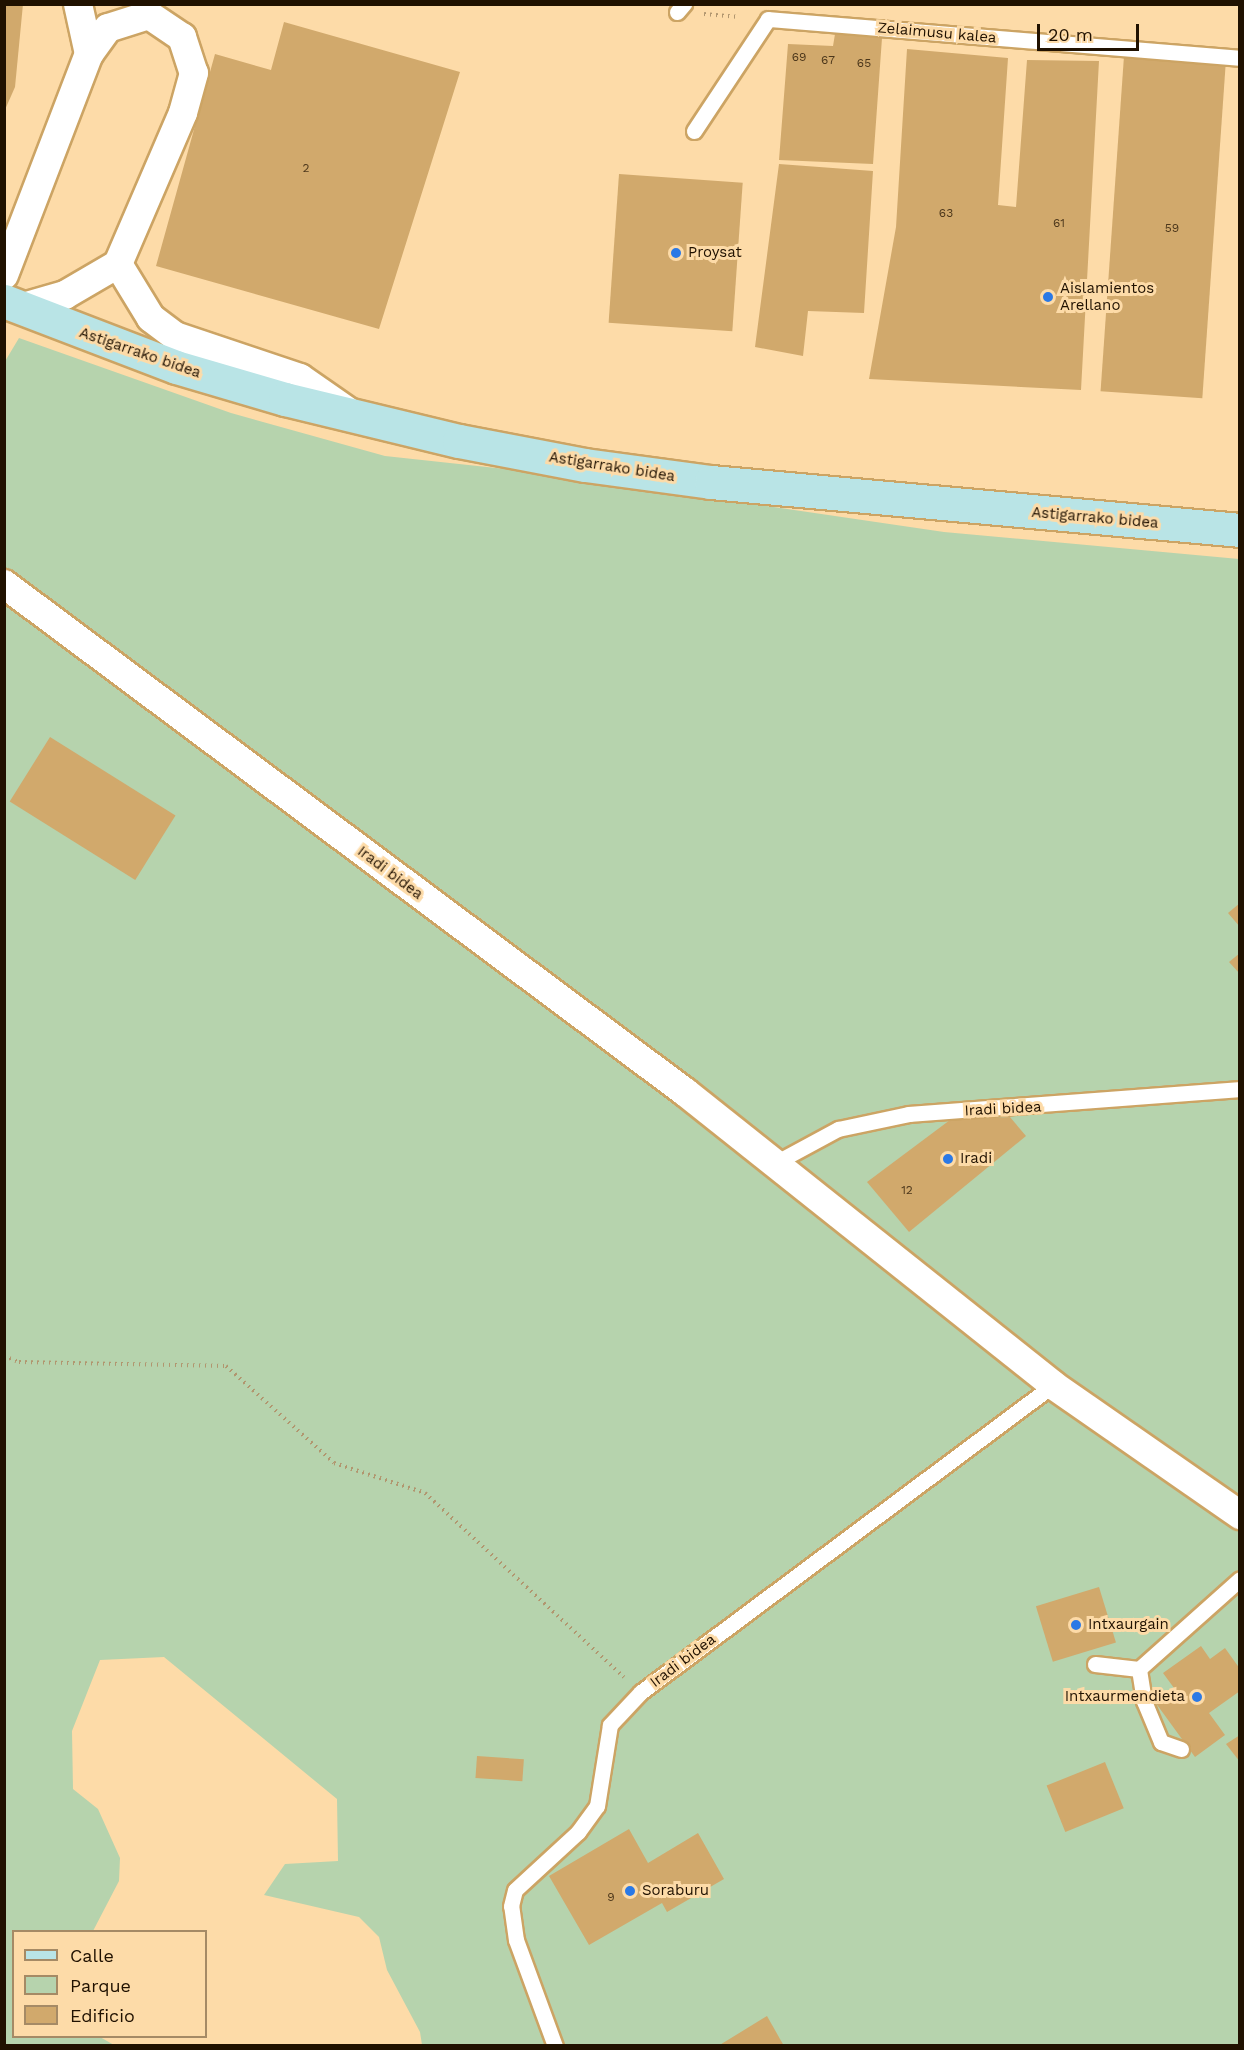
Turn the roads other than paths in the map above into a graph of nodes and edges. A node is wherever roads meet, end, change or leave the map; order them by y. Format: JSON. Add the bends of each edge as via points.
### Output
{"nodes":[{"id":1,"x":78,"y":4,"type":"edge"},
{"id":2,"x":147,"y":10,"type":"edge"},
{"id":3,"x":89,"y":54,"type":"junction"},
{"id":4,"x":1239,"y":58,"type":"edge"},
{"id":5,"x":694,"y":131,"type":"dead end"},
{"id":6,"x":10,"y":249,"type":"edge"},
{"id":7,"x":118,"y":264,"type":"junction"},
{"id":8,"x":12,"y":305,"type":"edge"},
{"id":9,"x":355,"y":417,"type":"junction"},
{"id":10,"x":1239,"y":530,"type":"edge"},
{"id":11,"x":4,"y":584,"type":"edge"},
{"id":12,"x":1239,"y":1089,"type":"edge"},
{"id":13,"x":775,"y":1163,"type":"junction"},
{"id":14,"x":1053,"y":1385,"type":"junction"},
{"id":15,"x":1239,"y":1515,"type":"edge"},
{"id":16,"x":1239,"y":1579,"type":"edge"},
{"id":17,"x":1095,"y":1664,"type":"dead end"},
{"id":18,"x":1139,"y":1669,"type":"junction"},
{"id":19,"x":1181,"y":1749,"type":"dead end"},
{"id":20,"x":555,"y":2046,"type":"edge"}],
"edges":[{"from":1,"to":3,"type":"street"},
{"from":2,"to":3,"type":"street","via":[[108,28]]},
{"from":2,"to":7,"type":"street","via":[[182,37],[194,74],[183,113]]},
{"from":3,"to":6,"type":"street"},
{"from":4,"to":5,"type":"lane","name":"Zelaimusu kalea","via":[[768,19]]},
{"from":7,"to":8,"type":"street","via":[[65,295]]},
{"from":7,"to":9,"type":"street","via":[[152,318],[175,336],[300,378]]},
{"from":8,"to":9,"type":"main road","name":"Astigarrako bidea","via":[[176,367]]},
{"from":9,"to":10,"type":"main road","name":"Astigarrako bidea","via":[[585,465],[711,482]]},
{"from":11,"to":13,"type":"street","name":"Iradi bidea"},
{"from":12,"to":13,"type":"lane","name":"Iradi bidea","via":[[909,1114],[838,1129]]},
{"from":13,"to":14,"type":"street","name":"Iradi bidea"},
{"from":14,"to":15,"type":"street","name":"Iradi bidea"},
{"from":14,"to":20,"type":"lane","name":"Iradi bidea","via":[[641,1692],[610,1725],[597,1806],[579,1832],[515,1890],[511,1906],[516,1940]]},
{"from":16,"to":18,"type":"lane"},
{"from":17,"to":18,"type":"lane"},
{"from":18,"to":19,"type":"lane","via":[[1144,1701],[1161,1742]]}]}
